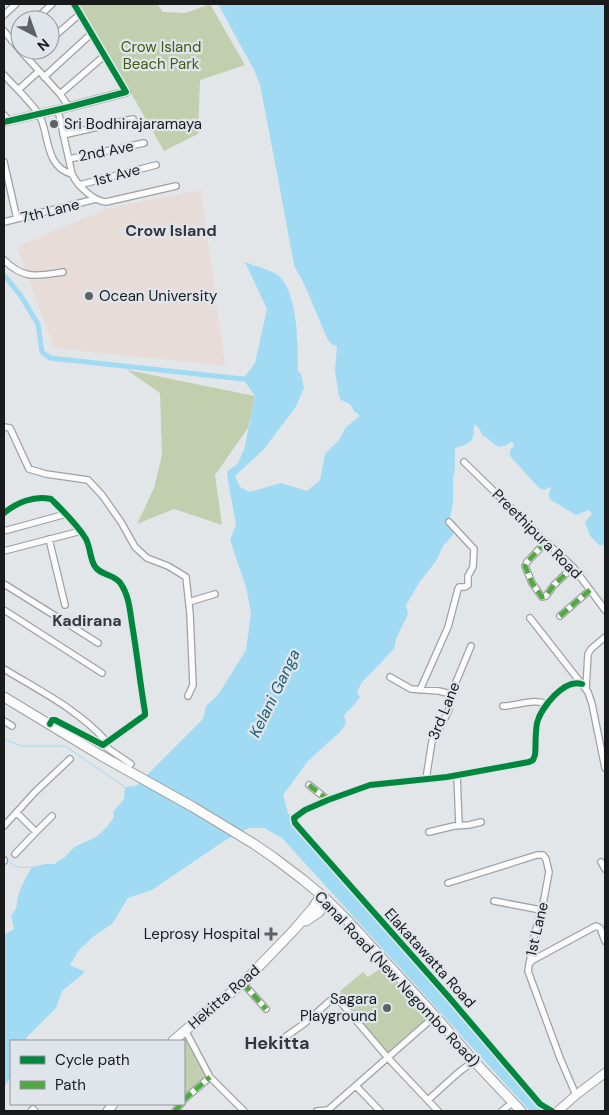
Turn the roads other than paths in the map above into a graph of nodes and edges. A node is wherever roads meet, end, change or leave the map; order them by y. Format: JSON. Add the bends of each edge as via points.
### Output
{"nodes":[{"id":1,"x":16,"y":4,"type":"edge"},
{"id":2,"x":74,"y":4,"type":"edge"},
{"id":3,"x":80,"y":14,"type":"junction"},
{"id":4,"x":4,"y":15,"type":"edge"},
{"id":5,"x":60,"y":31,"type":"edge"},
{"id":6,"x":91,"y":34,"type":"junction"},
{"id":7,"x":104,"y":56,"type":"junction"},
{"id":8,"x":29,"y":60,"type":"edge"},
{"id":9,"x":39,"y":72,"type":"junction"},
{"id":10,"x":4,"y":77,"type":"edge"},
{"id":11,"x":44,"y":77,"type":"junction"},
{"id":12,"x":18,"y":90,"type":"junction"},
{"id":13,"x":126,"y":92,"type":"joint"},
{"id":14,"x":60,"y":94,"type":"junction"},
{"id":15,"x":69,"y":107,"type":"junction"},
{"id":16,"x":58,"y":110,"type":"junction"},
{"id":17,"x":39,"y":114,"type":"junction"},
{"id":18,"x":133,"y":119,"type":"dead end"},
{"id":19,"x":5,"y":120,"type":"edge"},
{"id":20,"x":63,"y":135,"type":"junction"},
{"id":21,"x":144,"y":143,"type":"dead end"},
{"id":22,"x":69,"y":159,"type":"junction"},
{"id":23,"x":4,"y":162,"type":"edge"},
{"id":24,"x":156,"y":165,"type":"dead end"},
{"id":25,"x":72,"y":174,"type":"junction"},
{"id":26,"x":79,"y":185,"type":"junction"},
{"id":27,"x":176,"y":186,"type":"dead end"},
{"id":28,"x":96,"y":199,"type":"junction"},
{"id":29,"x":17,"y":219,"type":"junction"},
{"id":30,"x":4,"y":222,"type":"edge"},
{"id":31,"x":4,"y":260,"type":"edge"},
{"id":32,"x":63,"y":272,"type":"dead end"},
{"id":33,"x":4,"y":427,"type":"edge"},
{"id":34,"x":464,"y":462,"type":"dead end"},
{"id":35,"x":4,"y":513,"type":"edge"},
{"id":36,"x":66,"y":514,"type":"junction"},
{"id":37,"x":448,"y":522,"type":"dead end"},
{"id":38,"x":4,"y":531,"type":"edge"},
{"id":39,"x":81,"y":531,"type":"junction"},
{"id":40,"x":49,"y":539,"type":"junction"},
{"id":41,"x":546,"y":542,"type":"junction"},
{"id":42,"x":4,"y":551,"type":"edge"},
{"id":43,"x":573,"y":567,"type":"junction"},
{"id":44,"x":4,"y":584,"type":"edge"},
{"id":45,"x":590,"y":590,"type":"junction"},
{"id":46,"x":215,"y":594,"type":"dead end"},
{"id":47,"x":189,"y":602,"type":"junction"},
{"id":48,"x":66,"y":605,"type":"dead end"},
{"id":49,"x":4,"y":610,"type":"edge"},
{"id":50,"x":605,"y":610,"type":"edge"},
{"id":51,"x":560,"y":616,"type":"dead end"},
{"id":52,"x":530,"y":618,"type":"dead end"},
{"id":53,"x":605,"y":636,"type":"edge"},
{"id":54,"x":98,"y":643,"type":"dead end"},
{"id":55,"x":471,"y":646,"type":"dead end"},
{"id":56,"x":4,"y":669,"type":"edge"},
{"id":57,"x":102,"y":674,"type":"dead end"},
{"id":58,"x":390,"y":677,"type":"dead end"},
{"id":59,"x":584,"y":686,"type":"junction"},
{"id":60,"x":420,"y":690,"type":"junction"},
{"id":61,"x":451,"y":694,"type":"junction"},
{"id":62,"x":188,"y":696,"type":"dead end"},
{"id":63,"x":4,"y":697,"type":"edge"},
{"id":64,"x":547,"y":704,"type":"junction"},
{"id":65,"x":503,"y":706,"type":"dead end"},
{"id":66,"x":4,"y":721,"type":"edge"},
{"id":67,"x":50,"y":724,"type":"junction"},
{"id":68,"x":12,"y":726,"type":"dead end"},
{"id":69,"x":105,"y":743,"type":"junction"},
{"id":70,"x":70,"y":759,"type":"dead end"},
{"id":71,"x":131,"y":764,"type":"dead end"},
{"id":72,"x":605,"y":768,"type":"edge"},
{"id":73,"x":457,"y":775,"type":"junction"},
{"id":74,"x":426,"y":779,"type":"junction"},
{"id":75,"x":310,"y":785,"type":"dead end"},
{"id":76,"x":328,"y":800,"type":"junction"},
{"id":77,"x":16,"y":814,"type":"junction"},
{"id":78,"x":52,"y":816,"type":"dead end"},
{"id":79,"x":481,"y":822,"type":"dead end"},
{"id":80,"x":459,"y":825,"type":"junction"},
{"id":81,"x":4,"y":826,"type":"edge"},
{"id":82,"x":36,"y":832,"type":"junction"},
{"id":83,"x":429,"y":832,"type":"dead end"},
{"id":84,"x":14,"y":854,"type":"dead end"},
{"id":85,"x":601,"y":862,"type":"dead end"},
{"id":86,"x":605,"y":869,"type":"edge"},
{"id":87,"x":448,"y":883,"type":"dead end"},
{"id":88,"x":325,"y":898,"type":"junction"},
{"id":89,"x":494,"y":901,"type":"dead end"},
{"id":90,"x":541,"y":910,"type":"junction"},
{"id":91,"x":605,"y":941,"type":"edge"},
{"id":92,"x":528,"y":965,"type":"junction"},
{"id":93,"x":243,"y":983,"type":"junction"},
{"id":94,"x":266,"y":1009,"type":"dead end"},
{"id":95,"x":435,"y":1016,"type":"junction"},
{"id":96,"x":185,"y":1030,"type":"junction"},
{"id":97,"x":175,"y":1040,"type":"edge"},
{"id":98,"x":281,"y":1040,"type":"dead end"},
{"id":99,"x":388,"y":1058,"type":"junction"},
{"id":100,"x":474,"y":1062,"type":"junction"},
{"id":101,"x":605,"y":1073,"type":"edge"},
{"id":102,"x":210,"y":1077,"type":"junction"},
{"id":103,"x":356,"y":1086,"type":"junction"},
{"id":104,"x":576,"y":1095,"type":"junction"},
{"id":105,"x":185,"y":1099,"type":"edge"},
{"id":106,"x":428,"y":1100,"type":"junction"},
{"id":107,"x":513,"y":1102,"type":"junction"},
{"id":108,"x":244,"y":1111,"type":"edge"},
{"id":109,"x":317,"y":1111,"type":"edge"},
{"id":110,"x":326,"y":1111,"type":"edge"},
{"id":111,"x":380,"y":1111,"type":"edge"},
{"id":112,"x":438,"y":1111,"type":"edge"},
{"id":113,"x":502,"y":1111,"type":"edge"},
{"id":114,"x":521,"y":1111,"type":"edge"},
{"id":115,"x":552,"y":1111,"type":"edge"},
{"id":116,"x":558,"y":1111,"type":"edge"}],
"edges":[{"from":1,"to":4,"type":"street"},
{"from":2,"to":3,"type":"street"},
{"from":3,"to":5,"type":"street"},
{"from":3,"to":6,"type":"street"},
{"from":6,"to":7,"type":"street"},
{"from":6,"to":11,"type":"street"},
{"from":7,"to":13,"type":"street"},
{"from":7,"to":14,"type":"street"},
{"from":8,"to":9,"type":"street"},
{"from":9,"to":11,"type":"street"},
{"from":9,"to":12,"type":"street"},
{"from":10,"to":12,"type":"street"},
{"from":11,"to":14,"type":"street"},
{"from":12,"to":17,"type":"street"},
{"from":13,"to":15,"type":"street"},
{"from":14,"to":15,"type":"street"},
{"from":15,"to":16,"type":"street"},
{"from":16,"to":17,"type":"street"},
{"from":16,"to":20,"type":"street"},
{"from":17,"to":19,"type":"street"},
{"from":17,"to":25,"type":"street","via":[[55,162]]},
{"from":18,"to":20,"type":"street"},
{"from":20,"to":22,"type":"street"},
{"from":21,"to":22,"type":"street","name":"2nd Ave"},
{"from":22,"to":25,"type":"street"},
{"from":23,"to":29,"type":"street"},
{"from":24,"to":26,"type":"street","name":"1st Ave"},
{"from":25,"to":26,"type":"street"},
{"from":26,"to":28,"type":"street"},
{"from":27,"to":28,"type":"street","name":"7th Lane","via":[[106,202]]},
{"from":28,"to":29,"type":"street","name":"7th Lane"},
{"from":29,"to":30,"type":"street","name":"7th Lane"},
{"from":31,"to":32,"type":"street","via":[[19,272],[35,276]]},
{"from":33,"to":47,"type":"street","via":[[10,428],[29,469],[88,480],[121,522],[135,547],[147,558],[186,577]]},
{"from":34,"to":41,"type":"street","name":"Preethipura Road"},
{"from":35,"to":36,"type":"street","via":[[22,501],[47,498]]},
{"from":36,"to":38,"type":"street"},
{"from":36,"to":39,"type":"street"},
{"from":37,"to":60,"type":"street","via":[[474,549],[473,567],[468,574],[468,584],[458,589],[448,627]]},
{"from":39,"to":40,"type":"street"},
{"from":39,"to":69,"type":"street","via":[[97,569],[118,580],[127,594],[145,712],[142,718]]},
{"from":40,"to":42,"type":"street"},
{"from":40,"to":48,"type":"street"},
{"from":41,"to":43,"type":"street","name":"Preethipura Road"},
{"from":41,"to":43,"type":"street","via":[[525,566],[542,597]]},
{"from":43,"to":45,"type":"street","name":"Preethipura Road"},
{"from":44,"to":54,"type":"street"},
{"from":45,"to":50,"type":"street","name":"Preethipura Road"},
{"from":45,"to":51,"type":"street"},
{"from":46,"to":47,"type":"street"},
{"from":47,"to":62,"type":"street","via":[[193,685]]},
{"from":49,"to":57,"type":"street"},
{"from":52,"to":59,"type":"street"},
{"from":53,"to":59,"type":"street","via":[[588,654]]},
{"from":55,"to":61,"type":"street","name":"3rd Lane"},
{"from":56,"to":69,"type":"street","via":[[76,713],[96,729]]},
{"from":58,"to":60,"type":"street","via":[[407,688]]},
{"from":59,"to":64,"type":"street","via":[[578,682],[565,687]]},
{"from":59,"to":72,"type":"street","via":[[590,696]]},
{"from":60,"to":61,"type":"street"},
{"from":61,"to":74,"type":"street","name":"3rd Lane","via":[[446,716],[432,740]]},
{"from":63,"to":67,"type":"main road","name":"Canal Road (New Negombo Road)"},
{"from":64,"to":65,"type":"street"},
{"from":64,"to":73,"type":"street","via":[[537,722],[535,755],[531,761]]},
{"from":66,"to":68,"type":"street"},
{"from":67,"to":69,"type":"street","via":[[55,720]]},
{"from":67,"to":88,"type":"main road","name":"Canal Road (New Negombo Road)","via":[[242,837]]},
{"from":69,"to":71,"type":"street"},
{"from":70,"to":77,"type":"street"},
{"from":73,"to":74,"type":"street"},
{"from":73,"to":80,"type":"street"},
{"from":74,"to":76,"type":"street","via":[[370,785]]},
{"from":75,"to":76,"type":"street"},
{"from":76,"to":115,"type":"street","name":"Elakatawatta Road","via":[[305,810],[294,818],[295,823],[540,1104]]},
{"from":77,"to":81,"type":"street"},
{"from":77,"to":82,"type":"street"},
{"from":78,"to":82,"type":"street"},
{"from":79,"to":80,"type":"street"},
{"from":80,"to":83,"type":"street"},
{"from":82,"to":84,"type":"street"},
{"from":85,"to":86,"type":"street"},
{"from":87,"to":90,"type":"street","name":"1st Lane","via":[[543,855],[549,872]]},
{"from":88,"to":93,"type":"main road","name":"Hekitta Road"},
{"from":88,"to":95,"type":"main road","name":"Canal Road (New Negombo Road)"},
{"from":89,"to":90,"type":"street"},
{"from":90,"to":92,"type":"street","name":"1st Lane"},
{"from":91,"to":92,"type":"street","via":[[600,928],[594,926]]},
{"from":92,"to":104,"type":"street","name":"1st Lane","via":[[530,980]]},
{"from":93,"to":94,"type":"street"},
{"from":93,"to":96,"type":"main road","name":"Hekitta Road"},
{"from":95,"to":99,"type":"street"},
{"from":95,"to":100,"type":"main road","name":"Canal Road (New Negombo Road)"},
{"from":96,"to":97,"type":"main road","name":"Hekitta Road"},
{"from":96,"to":102,"type":"street"},
{"from":98,"to":99,"type":"street","via":[[337,998]]},
{"from":99,"to":103,"type":"street"},
{"from":99,"to":106,"type":"street"},
{"from":100,"to":106,"type":"street"},
{"from":100,"to":107,"type":"main road","name":"Canal Road (New Negombo Road)"},
{"from":101,"to":104,"type":"street"},
{"from":102,"to":105,"type":"street"},
{"from":102,"to":108,"type":"street"},
{"from":103,"to":110,"type":"street"},
{"from":103,"to":111,"type":"street"},
{"from":104,"to":116,"type":"street"},
{"from":106,"to":112,"type":"street"},
{"from":107,"to":113,"type":"street"},
{"from":107,"to":114,"type":"main road","name":"Canal Road (New Negombo Road)"},
{"from":109,"to":110,"type":"street"}]}
